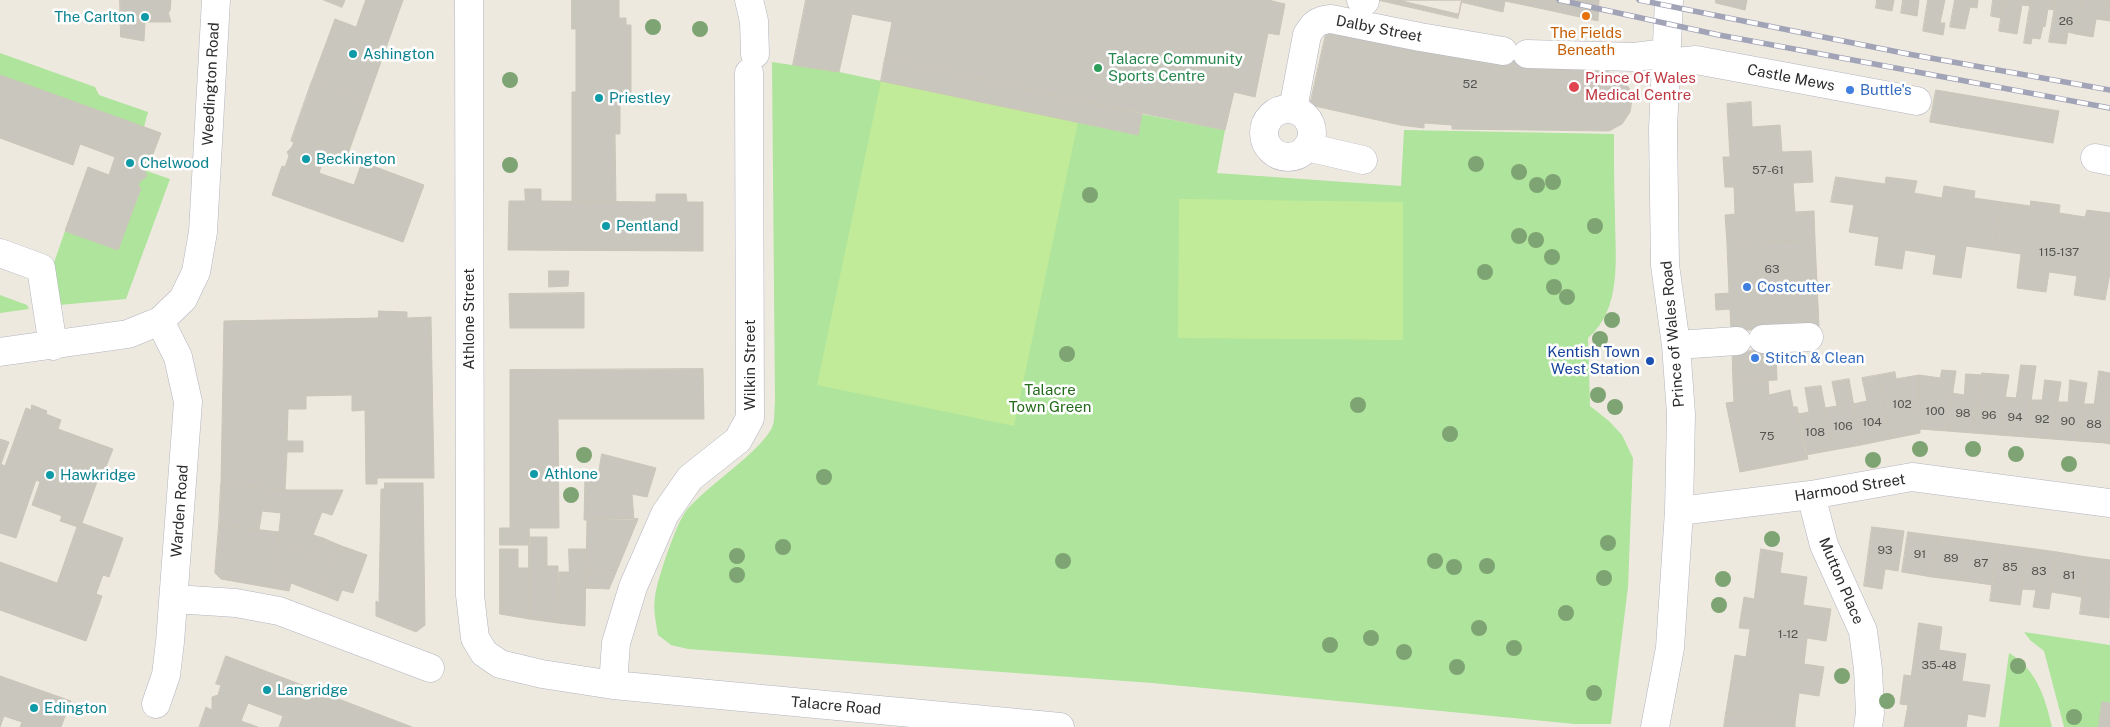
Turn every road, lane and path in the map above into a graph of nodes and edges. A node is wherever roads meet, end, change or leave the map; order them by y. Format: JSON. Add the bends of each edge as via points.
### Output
{"nodes":[{"id":1,"x":216,"y":0,"type":"edge"},
{"id":2,"x":469,"y":0,"type":"edge"},
{"id":3,"x":749,"y":0,"type":"edge"},
{"id":4,"x":1668,"y":0,"type":"edge"},
{"id":5,"x":1666,"y":58,"type":"junction"},
{"id":6,"x":1917,"y":101,"type":"dead end"},
{"id":7,"x":1293,"y":109,"type":"junction"},
{"id":8,"x":1307,"y":147,"type":"junction"},
{"id":9,"x":1363,"y":160,"type":"dead end"},
{"id":10,"x":0,"y":253,"type":"edge"},
{"id":11,"x":160,"y":321,"type":"junction"},
{"id":12,"x":1809,"y":337,"type":"dead end"},
{"id":13,"x":1676,"y":345,"type":"junction"},
{"id":14,"x":53,"y":346,"type":"junction"},
{"id":15,"x":0,"y":352,"type":"edge"},
{"id":16,"x":1810,"y":495,"type":"junction"},
{"id":17,"x":2110,"y":503,"type":"edge"},
{"id":18,"x":1679,"y":511,"type":"junction"},
{"id":19,"x":174,"y":599,"type":"junction"},
{"id":20,"x":475,"y":638,"type":"joint"},
{"id":21,"x":430,"y":668,"type":"dead end"},
{"id":22,"x":613,"y":685,"type":"junction"},
{"id":23,"x":156,"y":704,"type":"dead end"},
{"id":24,"x":892,"y":719,"type":"edge"},
{"id":25,"x":1060,"y":727,"type":"edge"},
{"id":26,"x":1655,"y":727,"type":"edge"},
{"id":27,"x":1868,"y":727,"type":"edge"}],
"edges":[{"from":1,"to":11,"type":"street","name":"Weedington Road","via":[[203,232],[196,272],[183,300]]},
{"from":2,"to":20,"type":"street","name":"Athlone Street","via":[[470,586]]},
{"from":3,"to":22,"type":"street","name":"Wilkin Street","via":[[754,21],[750,418],[738,440],[690,478],[665,514],[633,588],[616,643]]},
{"from":4,"to":5,"type":"street","name":"Prince of Wales Road"},
{"from":5,"to":6,"type":"street","name":"Castle Mews","via":[[1696,60]]},
{"from":5,"to":7,"type":"street","name":"Dalby Street","via":[[1515,52],[1330,19],[1320,20],[1312,25],[1307,35]]},
{"from":5,"to":13,"type":"street","name":"Prince of Wales Road","via":[[1663,129],[1665,275]]},
{"from":7,"to":8,"type":"street","via":[[1306,117],[1310,124],[1311,139]]},
{"from":7,"to":8,"type":"street","via":[[1279,110],[1269,119],[1265,140],[1274,152],[1288,157]]},
{"from":8,"to":9,"type":"street"},
{"from":10,"to":14,"type":"street","via":[[41,268]]},
{"from":11,"to":14,"type":"street","name":"Weedington Road","via":[[128,334]]},
{"from":11,"to":19,"type":"street","name":"Warden Road","via":[[178,357],[188,402]]},
{"from":12,"to":13,"type":"street"},
{"from":13,"to":18,"type":"street","name":"Prince of Wales Road","via":[[1680,414]]},
{"from":14,"to":15,"type":"street","name":"Weedington Road"},
{"from":16,"to":17,"type":"street","name":"Harmood Street","via":[[1912,477]]},
{"from":16,"to":18,"type":"street","name":"Harmood Street"},
{"from":16,"to":27,"type":"street","name":"Mutton Place","via":[[1824,545],[1863,630],[1868,669]]},
{"from":18,"to":26,"type":"street","name":"Prince of Wales Road","via":[[1670,648]]},
{"from":19,"to":21,"type":"street","via":[[236,603],[279,611]]},
{"from":19,"to":23,"type":"street","name":"Warden Road","via":[[166,675]]},
{"from":20,"to":22,"type":"street","name":"Talacre Road","via":[[484,653],[500,664]]},
{"from":22,"to":24,"type":"street","name":"Talacre Road"},
{"from":24,"to":25,"type":"street","name":"Talacre Road"}]}
